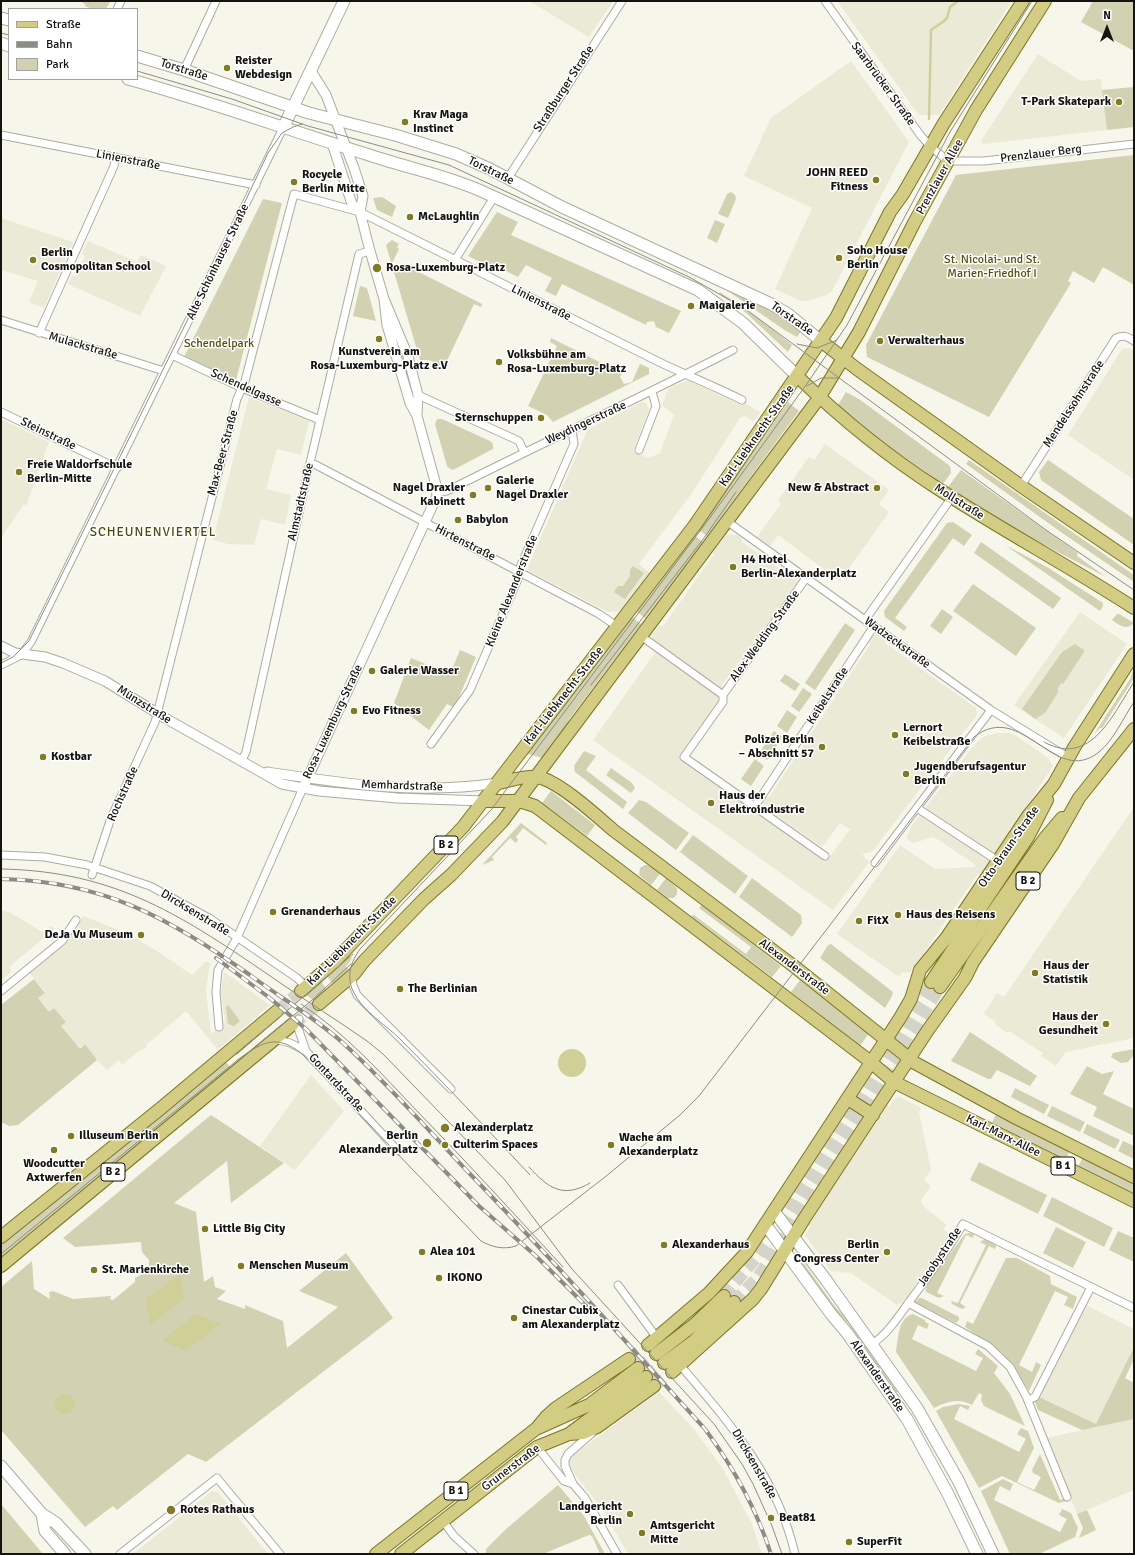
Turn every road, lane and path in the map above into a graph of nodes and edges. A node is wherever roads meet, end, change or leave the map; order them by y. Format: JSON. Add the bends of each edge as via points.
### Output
{"nodes":[{"id":1,"x":216,"y":1,"type":"edge"},
{"id":2,"x":344,"y":1,"type":"edge"},
{"id":3,"x":622,"y":1,"type":"edge"},
{"id":4,"x":824,"y":1,"type":"edge"},
{"id":5,"x":1023,"y":1,"type":"edge"},
{"id":6,"x":1045,"y":1,"type":"edge"},
{"id":7,"x":138,"y":56,"type":"edge"},
{"id":8,"x":184,"y":70,"type":"junction"},
{"id":9,"x":311,"y":71,"type":"junction"},
{"id":10,"x":131,"y":80,"type":"edge"},
{"id":11,"x":293,"y":107,"type":"junction"},
{"id":12,"x":335,"y":120,"type":"junction"},
{"id":13,"x":284,"y":126,"type":"junction"},
{"id":14,"x":1,"y":135,"type":"edge"},
{"id":15,"x":332,"y":142,"type":"junction"},
{"id":16,"x":1134,"y":144,"type":"edge"},
{"id":17,"x":931,"y":147,"type":"junction"},
{"id":18,"x":347,"y":148,"type":"junction"},
{"id":19,"x":116,"y":157,"type":"junction"},
{"id":20,"x":948,"y":161,"type":"junction"},
{"id":21,"x":508,"y":178,"type":"junction"},
{"id":22,"x":256,"y":186,"type":"junction"},
{"id":23,"x":294,"y":194,"type":"joint"},
{"id":24,"x":494,"y":197,"type":"junction"},
{"id":25,"x":360,"y":212,"type":"junction"},
{"id":26,"x":370,"y":250,"type":"junction"},
{"id":27,"x":455,"y":260,"type":"junction"},
{"id":28,"x":384,"y":299,"type":"junction"},
{"id":29,"x":1,"y":320,"type":"edge"},
{"id":30,"x":40,"y":333,"type":"junction"},
{"id":31,"x":821,"y":341,"type":"junction"},
{"id":32,"x":1134,"y":341,"type":"edge"},
{"id":33,"x":733,"y":350,"type":"dead end"},
{"id":34,"x":172,"y":355,"type":"junction"},
{"id":35,"x":844,"y":359,"type":"junction"},
{"id":36,"x":164,"y":371,"type":"junction"},
{"id":37,"x":685,"y":374,"type":"junction"},
{"id":38,"x":798,"y":376,"type":"junction"},
{"id":39,"x":242,"y":388,"type":"junction"},
{"id":40,"x":652,"y":392,"type":"junction"},
{"id":41,"x":418,"y":396,"type":"junction"},
{"id":42,"x":819,"y":398,"type":"junction"},
{"id":43,"x":742,"y":400,"type":"dead end"},
{"id":44,"x":1,"y":412,"type":"edge"},
{"id":45,"x":417,"y":416,"type":"junction"},
{"id":46,"x":320,"y":420,"type":"junction"},
{"id":47,"x":572,"y":430,"type":"junction"},
{"id":48,"x":639,"y":450,"type":"dead end"},
{"id":49,"x":524,"y":452,"type":"junction"},
{"id":50,"x":310,"y":463,"type":"junction"},
{"id":51,"x":117,"y":468,"type":"junction"},
{"id":52,"x":1021,"y":486,"type":"junction"},
{"id":53,"x":437,"y":492,"type":"junction"},
{"id":54,"x":952,"y":497,"type":"junction"},
{"id":55,"x":728,"y":522,"type":"junction"},
{"id":56,"x":425,"y":523,"type":"junction"},
{"id":57,"x":1134,"y":563,"type":"edge"},
{"id":58,"x":520,"y":572,"type":"junction"},
{"id":59,"x":806,"y":578,"type":"junction"},
{"id":60,"x":1134,"y":608,"type":"edge"},
{"id":61,"x":865,"y":620,"type":"junction"},
{"id":62,"x":874,"y":626,"type":"junction"},
{"id":63,"x":618,"y":627,"type":"junction"},
{"id":64,"x":641,"y":636,"type":"junction"},
{"id":65,"x":1,"y":646,"type":"edge"},
{"id":66,"x":1134,"y":654,"type":"edge"},
{"id":67,"x":21,"y":655,"type":"junction"},
{"id":68,"x":1,"y":665,"type":"edge"},
{"id":69,"x":723,"y":695,"type":"junction"},
{"id":70,"x":991,"y":710,"type":"junction"},
{"id":71,"x":157,"y":713,"type":"junction"},
{"id":72,"x":1134,"y":729,"type":"edge"},
{"id":73,"x":431,"y":744,"type":"dead end"},
{"id":74,"x":1069,"y":758,"type":"junction"},
{"id":75,"x":242,"y":760,"type":"junction"},
{"id":76,"x":262,"y":771,"type":"junction"},
{"id":77,"x":537,"y":777,"type":"junction"},
{"id":78,"x":307,"y":779,"type":"junction"},
{"id":79,"x":498,"y":783,"type":"junction"},
{"id":80,"x":1054,"y":784,"type":"junction"},
{"id":81,"x":303,"y":788,"type":"junction"},
{"id":82,"x":1079,"y":798,"type":"junction"},
{"id":83,"x":484,"y":801,"type":"junction"},
{"id":84,"x":519,"y":801,"type":"junction"},
{"id":85,"x":755,"y":806,"type":"junction"},
{"id":86,"x":917,"y":808,"type":"junction"},
{"id":87,"x":1,"y":855,"type":"edge"},
{"id":88,"x":825,"y":856,"type":"dead end"},
{"id":89,"x":998,"y":862,"type":"junction"},
{"id":90,"x":875,"y":863,"type":"dead end"},
{"id":91,"x":95,"y":868,"type":"junction"},
{"id":92,"x":92,"y":875,"type":"dead end"},
{"id":93,"x":76,"y":920,"type":"dead end"},
{"id":94,"x":237,"y":938,"type":"junction"},
{"id":95,"x":352,"y":976,"type":"junction"},
{"id":96,"x":304,"y":989,"type":"joint"},
{"id":97,"x":1,"y":991,"type":"edge"},
{"id":98,"x":319,"y":1004,"type":"tunnel mouth"},
{"id":99,"x":277,"y":1011,"type":"tunnel mouth"},
{"id":100,"x":296,"y":1021,"type":"joint"},
{"id":101,"x":219,"y":1027,"type":"dead end"},
{"id":102,"x":274,"y":1039,"type":"junction"},
{"id":103,"x":886,"y":1040,"type":"junction"},
{"id":104,"x":306,"y":1051,"type":"junction"},
{"id":105,"x":910,"y":1059,"type":"junction"},
{"id":106,"x":871,"y":1062,"type":"junction"},
{"id":107,"x":894,"y":1082,"type":"junction"},
{"id":108,"x":451,"y":1089,"type":"dead end"},
{"id":109,"x":848,"y":1099,"type":"junction"},
{"id":110,"x":873,"y":1115,"type":"junction"},
{"id":111,"x":398,"y":1151,"type":"dead end"},
{"id":112,"x":1134,"y":1177,"type":"edge"},
{"id":113,"x":1134,"y":1201,"type":"edge"},
{"id":114,"x":774,"y":1211,"type":"junction"},
{"id":115,"x":765,"y":1224,"type":"junction"},
{"id":116,"x":794,"y":1236,"type":"junction"},
{"id":117,"x":1,"y":1237,"type":"edge"},
{"id":118,"x":785,"y":1251,"type":"junction"},
{"id":119,"x":1,"y":1266,"type":"edge"},
{"id":120,"x":618,"y":1285,"type":"dead end"},
{"id":121,"x":1091,"y":1287,"type":"junction"},
{"id":122,"x":729,"y":1299,"type":"tunnel mouth"},
{"id":123,"x":908,"y":1302,"type":"junction"},
{"id":124,"x":1134,"y":1308,"type":"edge"},
{"id":125,"x":652,"y":1341,"type":"joint"},
{"id":126,"x":872,"y":1344,"type":"junction"},
{"id":127,"x":668,"y":1363,"type":"junction"},
{"id":128,"x":641,"y":1372,"type":"junction"},
{"id":129,"x":1028,"y":1400,"type":"junction"},
{"id":130,"x":593,"y":1409,"type":"junction"},
{"id":131,"x":598,"y":1427,"type":"junction"},
{"id":132,"x":537,"y":1428,"type":"junction"},
{"id":133,"x":569,"y":1434,"type":"junction"},
{"id":134,"x":537,"y":1447,"type":"junction"},
{"id":135,"x":1,"y":1466,"type":"edge"},
{"id":136,"x":573,"y":1484,"type":"junction"},
{"id":137,"x":1067,"y":1497,"type":"dead end"},
{"id":138,"x":42,"y":1514,"type":"junction"},
{"id":139,"x":443,"y":1521,"type":"junction"},
{"id":140,"x":65,"y":1554,"type":"edge"},
{"id":141,"x":85,"y":1554,"type":"edge"},
{"id":142,"x":120,"y":1554,"type":"edge"},
{"id":143,"x":280,"y":1554,"type":"edge"},
{"id":144,"x":376,"y":1554,"type":"edge"},
{"id":145,"x":401,"y":1554,"type":"edge"},
{"id":146,"x":474,"y":1554,"type":"edge"},
{"id":147,"x":617,"y":1554,"type":"edge"},
{"id":148,"x":795,"y":1554,"type":"edge"},
{"id":149,"x":977,"y":1554,"type":"edge"},
{"id":150,"x":993,"y":1554,"type":"edge"}],
"edges":[{"from":1,"to":8,"type":"street"},
{"from":2,"to":9,"type":"main road"},
{"from":3,"to":21,"type":"street","name":"Straßburger Straße"},
{"from":4,"to":17,"type":"street","name":"Saarbrücker Straße"},
{"from":5,"to":17,"type":"main road","name":"Prenzlauer Allee"},
{"from":6,"to":20,"type":"main road","name":"Prenzlauer Allee","via":[[976,110]]},
{"from":7,"to":8,"type":"main road","name":"Torstraße"},
{"from":8,"to":11,"type":"main road","name":"Torstraße"},
{"from":9,"to":11,"type":"main road"},
{"from":9,"to":12,"type":"street","via":[[324,92]]},
{"from":10,"to":13,"type":"main road","name":"Torstraße"},
{"from":11,"to":12,"type":"main road","name":"Torstraße"},
{"from":11,"to":13,"type":"main road"},
{"from":12,"to":18,"type":"street"},
{"from":12,"to":21,"type":"main road","name":"Torstraße","via":[[441,148]]},
{"from":13,"to":15,"type":"main road","name":"Torstraße"},
{"from":13,"to":22,"type":"street","name":"Alte Schönhauser Straße"},
{"from":14,"to":19,"type":"street","name":"Linienstraße"},
{"from":15,"to":18,"type":"main road","name":"Torstraße"},
{"from":15,"to":25,"type":"street","via":[[352,204]]},
{"from":16,"to":20,"type":"street","name":"Prenzlauer Berg","via":[[984,161]]},
{"from":17,"to":20,"type":"street","name":"Saarbrücker Straße"},
{"from":17,"to":31,"type":"main road","name":"Prenzlauer Allee","via":[[890,212],[836,318]]},
{"from":18,"to":24,"type":"main road","name":"Torstraße","via":[[446,176]]},
{"from":18,"to":25,"type":"street","via":[[363,196]]},
{"from":19,"to":22,"type":"street","name":"Linienstraße"},
{"from":19,"to":30,"type":"street","via":[[115,165]]},
{"from":20,"to":35,"type":"main road","name":"Prenzlauer Allee"},
{"from":21,"to":31,"type":"main road","name":"Torstraße","via":[[771,304],[788,314]]},
{"from":22,"to":34,"type":"street","name":"Alte Schönhauser Straße"},
{"from":23,"to":25,"type":"street","name":"Linienstraße"},
{"from":23,"to":39,"type":"street","name":"Max-Beer-Straße"},
{"from":24,"to":27,"type":"street"},
{"from":24,"to":38,"type":"main road","name":"Torstraße","via":[[682,282],[705,295],[743,323]]},
{"from":25,"to":26,"type":"street"},
{"from":25,"to":27,"type":"street","name":"Linienstraße"},
{"from":26,"to":28,"type":"street"},
{"from":26,"to":46,"type":"street","name":"Almstadtstraße","via":[[359,254]]},
{"from":27,"to":37,"type":"street","name":"Linienstraße"},
{"from":28,"to":41,"type":"street","via":[[408,356]]},
{"from":28,"to":45,"type":"street","via":[[387,325],[410,403]]},
{"from":29,"to":30,"type":"street","name":"Mulackstraße"},
{"from":30,"to":36,"type":"street","name":"Mulackstraße"},
{"from":31,"to":35,"type":"main road"},
{"from":31,"to":38,"type":"main road","name":"Prenzlauer Allee"},
{"from":32,"to":52,"type":"street","name":"Mendelssohnstraße","via":[[1128,336],[1116,338]]},
{"from":33,"to":37,"type":"street","name":"Weydingerstraße"},
{"from":34,"to":36,"type":"street","name":"Alte Schönhauser Straße"},
{"from":34,"to":39,"type":"street","name":"Schendelgasse"},
{"from":35,"to":42,"type":"main road","name":"Prenzlauer Allee"},
{"from":35,"to":52,"type":"main road"},
{"from":36,"to":51,"type":"street","name":"Alte Schönhauser Straße"},
{"from":37,"to":40,"type":"street","name":"Weydingerstraße"},
{"from":37,"to":43,"type":"street","name":"Linienstraße"},
{"from":38,"to":42,"type":"main road","name":"Mollstraße"},
{"from":38,"to":63,"type":"main road","name":"Karl-Liebknecht-Straße","via":[[695,525]]},
{"from":39,"to":46,"type":"street","name":"Schendelgasse"},
{"from":39,"to":71,"type":"street","name":"Max-Beer-Straße","via":[[237,399]]},
{"from":40,"to":47,"type":"street","name":"Weydingerstraße"},
{"from":40,"to":48,"type":"street","via":[[656,406]]},
{"from":41,"to":45,"type":"street"},
{"from":41,"to":49,"type":"street","via":[[519,441]]},
{"from":42,"to":54,"type":"main road","name":"Mollstraße","via":[[873,443]]},
{"from":42,"to":55,"type":"main road","name":"Karl-Liebknecht-Straße"},
{"from":44,"to":51,"type":"street","name":"Steinstraße"},
{"from":45,"to":53,"type":"street"},
{"from":46,"to":50,"type":"street","name":"Almstadtstraße"},
{"from":47,"to":49,"type":"street","name":"Weydingerstraße"},
{"from":47,"to":58,"type":"street","name":"Kleine Alexanderstraße","via":[[574,444]]},
{"from":49,"to":53,"type":"street","name":"Weydingerstraße","via":[[447,491]]},
{"from":50,"to":56,"type":"street","name":"Hirtenstraße"},
{"from":50,"to":75,"type":"street","name":"Almstadtstraße","via":[[246,752]]},
{"from":51,"to":67,"type":"street","name":"Alte Schönhauser Straße","via":[[31,642]]},
{"from":52,"to":57,"type":"main road"},
{"from":53,"to":56,"type":"street","name":"Rosa-Luxemburg-Straße"},
{"from":54,"to":60,"type":"main road","name":"Mollstraße"},
{"from":54,"to":61,"type":"street"},
{"from":55,"to":59,"type":"street","name":"Wadzeckstraße"},
{"from":55,"to":64,"type":"main road","name":"Karl-Liebknecht-Straße"},
{"from":56,"to":58,"type":"street","name":"Hirtenstraße"},
{"from":56,"to":78,"type":"street","name":"Rosa-Luxemburg-Straße"},
{"from":58,"to":63,"type":"street","name":"Hirtenstraße"},
{"from":58,"to":73,"type":"street","name":"Kleine Alexanderstraße","via":[[470,690]]},
{"from":59,"to":61,"type":"street","name":"Wadzeckstraße"},
{"from":59,"to":69,"type":"street","name":"Alex-Wedding-Straße"},
{"from":61,"to":62,"type":"street","name":"Wadzeckstraße"},
{"from":62,"to":70,"type":"street","name":"Wadzeckstraße"},
{"from":62,"to":85,"type":"street","name":"Keibelstraße"},
{"from":63,"to":79,"type":"main road","name":"Karl-Liebknecht-Straße"},
{"from":64,"to":69,"type":"street","name":"Alex-Wedding-Straße"},
{"from":64,"to":77,"type":"main road","name":"Karl-Liebknecht-Straße"},
{"from":65,"to":67,"type":"street","name":"Münzstraße"},
{"from":66,"to":74,"type":"main road","name":"Otto-Braun-Straße"},
{"from":67,"to":68,"type":"street"},
{"from":67,"to":71,"type":"street","name":"Münzstraße","via":[[45,657],[79,668]]},
{"from":69,"to":85,"type":"street","name":"Alex-Wedding-Straße","via":[[723,702],[684,757]]},
{"from":70,"to":74,"type":"street","name":"Wadzeckstraße"},
{"from":70,"to":86,"type":"street"},
{"from":71,"to":75,"type":"street","name":"Münzstraße"},
{"from":71,"to":91,"type":"street","name":"Rochstraße","via":[[111,818]]},
{"from":72,"to":82,"type":"main road","number":"B 2"},
{"from":74,"to":80,"type":"main road","name":"Otto-Braun-Straße"},
{"from":75,"to":76,"type":"street","name":"Münzstraße"},
{"from":76,"to":78,"type":"street","name":"Münzstraße"},
{"from":76,"to":81,"type":"street","name":"Münzstraße","via":[[282,784]]},
{"from":77,"to":79,"type":"main road"},
{"from":77,"to":84,"type":"main road","name":"Karl-Liebknecht-Straße"},
{"from":77,"to":103,"type":"main road","name":"Alexanderstraße","via":[[552,782],[795,967]]},
{"from":78,"to":79,"type":"street","name":"Memhardstraße","via":[[397,788],[466,787]]},
{"from":78,"to":81,"type":"street","name":"Rosa-Luxemburg-Straße"},
{"from":79,"to":83,"type":"main road","name":"Karl-Liebknecht-Straße","number":"B 2"},
{"from":80,"to":82,"type":"main road","via":[[1028,837],[935,985],[1045,838]]},
{"from":80,"to":89,"type":"main road","name":"Otto-Braun-Straße","via":[[1028,816]]},
{"from":81,"to":83,"type":"street","name":"Memhardstraße","via":[[397,798]]},
{"from":81,"to":94,"type":"street","name":"Rosa-Luxemburg-Straße"},
{"from":82,"to":105,"type":"main road","number":"B 2","via":[[1053,844]]},
{"from":83,"to":84,"type":"main road"},
{"from":83,"to":96,"type":"main road","name":"Karl-Liebknecht-Straße","number":"B 2","via":[[406,887],[334,962]]},
{"from":84,"to":95,"type":"main road","name":"Karl-Liebknecht-Straße","number":"B 2"},
{"from":84,"to":106,"type":"main road","via":[[535,806]]},
{"from":85,"to":88,"type":"street"},
{"from":86,"to":89,"type":"street"},
{"from":86,"to":90,"type":"street"},
{"from":87,"to":91,"type":"street","name":"Dircksenstraße","via":[[45,857]]},
{"from":89,"to":103,"type":"main road","name":"Otto-Braun-Straße","via":[[920,970],[908,1006]]},
{"from":91,"to":92,"type":"street","name":"Rochstraße"},
{"from":91,"to":94,"type":"street","name":"Dircksenstraße","via":[[171,896]]},
{"from":93,"to":97,"type":"street","via":[[62,941]]},
{"from":94,"to":96,"type":"street","name":"Dircksenstraße","via":[[297,978]]},
{"from":94,"to":101,"type":"street","name":"Rosa-Luxemburg-Straße","via":[[218,970],[216,992]]},
{"from":95,"to":98,"type":"main road","name":"Karl-Liebknecht-Straße","number":"B 2"},
{"from":95,"to":108,"type":"street","via":[[357,995]]},
{"from":99,"to":117,"type":"main road","number":"B 2"},
{"from":100,"to":102,"type":"main road","number":"B 2"},
{"from":100,"to":104,"type":"street","name":"Gontardstraße"},
{"from":102,"to":104,"type":"street","name":"Gontardstraße"},
{"from":102,"to":119,"type":"main road","number":"B 2"},
{"from":103,"to":105,"type":"main road","name":"Alexanderstraße","number":"B 1"},
{"from":103,"to":106,"type":"main road","name":"Otto-Braun-Straße"},
{"from":104,"to":111,"type":"street","name":"Gontardstraße"},
{"from":105,"to":107,"type":"main road","number":"B 2"},
{"from":105,"to":112,"type":"main road","name":"Karl-Marx-Allee","number":"B 1","via":[[929,1072],[1016,1118]]},
{"from":106,"to":107,"type":"main road","name":"Karl-Marx-Allee"},
{"from":106,"to":109,"type":"main road"},
{"from":107,"to":110,"type":"main road"},
{"from":107,"to":113,"type":"main road","name":"Karl-Marx-Allee","number":"B 1"},
{"from":109,"to":110,"type":"main road"},
{"from":109,"to":114,"type":"main road"},
{"from":110,"to":116,"type":"main road"},
{"from":114,"to":115,"type":"main road"},
{"from":114,"to":116,"type":"main road","name":"Alexanderstraße"},
{"from":115,"to":118,"type":"main road","name":"Alexanderstraße"},
{"from":115,"to":125,"type":"main road","via":[[726,1276],[684,1316]]},
{"from":116,"to":118,"type":"main road"},
{"from":116,"to":126,"type":"main road","name":"Alexanderstraße"},
{"from":118,"to":127,"type":"main road","via":[[753,1299]]},
{"from":118,"to":149,"type":"main road","name":"Alexanderstraße","via":[[907,1419]]},
{"from":120,"to":125,"type":"street"},
{"from":121,"to":123,"type":"street","name":"Jacobystraße","via":[[963,1224]]},
{"from":121,"to":124,"type":"street","name":"Jacobystraße"},
{"from":121,"to":129,"type":"street","via":[[1034,1397]]},
{"from":122,"to":127,"type":"main road","via":[[695,1324]]},
{"from":123,"to":126,"type":"street","name":"Jacobystraße","via":[[883,1337]]},
{"from":123,"to":129,"type":"street","via":[[988,1346],[1010,1368]]},
{"from":126,"to":150,"type":"main road","name":"Alexanderstraße","via":[[941,1447]]},
{"from":127,"to":148,"type":"street","name":"Dircksenstraße","via":[[734,1429],[747,1446],[773,1495],[791,1536]]},
{"from":128,"to":130,"type":"main road"},
{"from":128,"to":131,"type":"main road","name":"Grunerstraße","number":"B 1"},
{"from":128,"to":132,"type":"main road","name":"Grunerstraße","number":"B 1","via":[[556,1408]]},
{"from":129,"to":137,"type":"street"},
{"from":130,"to":132,"type":"main road","name":"Grunerstraße","number":"B 1"},
{"from":130,"to":133,"type":"main road","name":"Grunerstraße","number":"B 1"},
{"from":131,"to":133,"type":"main road","name":"Grunerstraße","number":"B 1","via":[[583,1433]]},
{"from":131,"to":136,"type":"street","via":[[566,1457],[565,1466]]},
{"from":132,"to":144,"type":"main road","name":"Grunerstraße","number":"B 1"},
{"from":133,"to":134,"type":"main road","name":"Grunerstraße","number":"B 1"},
{"from":134,"to":136,"type":"street","via":[[564,1481]]},
{"from":134,"to":139,"type":"main road","name":"Grunerstraße","number":"B 1"},
{"from":135,"to":138,"type":"main road"},
{"from":136,"to":147,"type":"street"},
{"from":138,"to":140,"type":"main road","via":[[45,1531]]},
{"from":138,"to":141,"type":"main road","via":[[56,1523]]},
{"from":139,"to":145,"type":"main road","name":"Grunerstraße","number":"B 1"},
{"from":139,"to":146,"type":"street","via":[[454,1536]]},
{"from":142,"to":143,"type":"street","via":[[217,1478]]}]}
